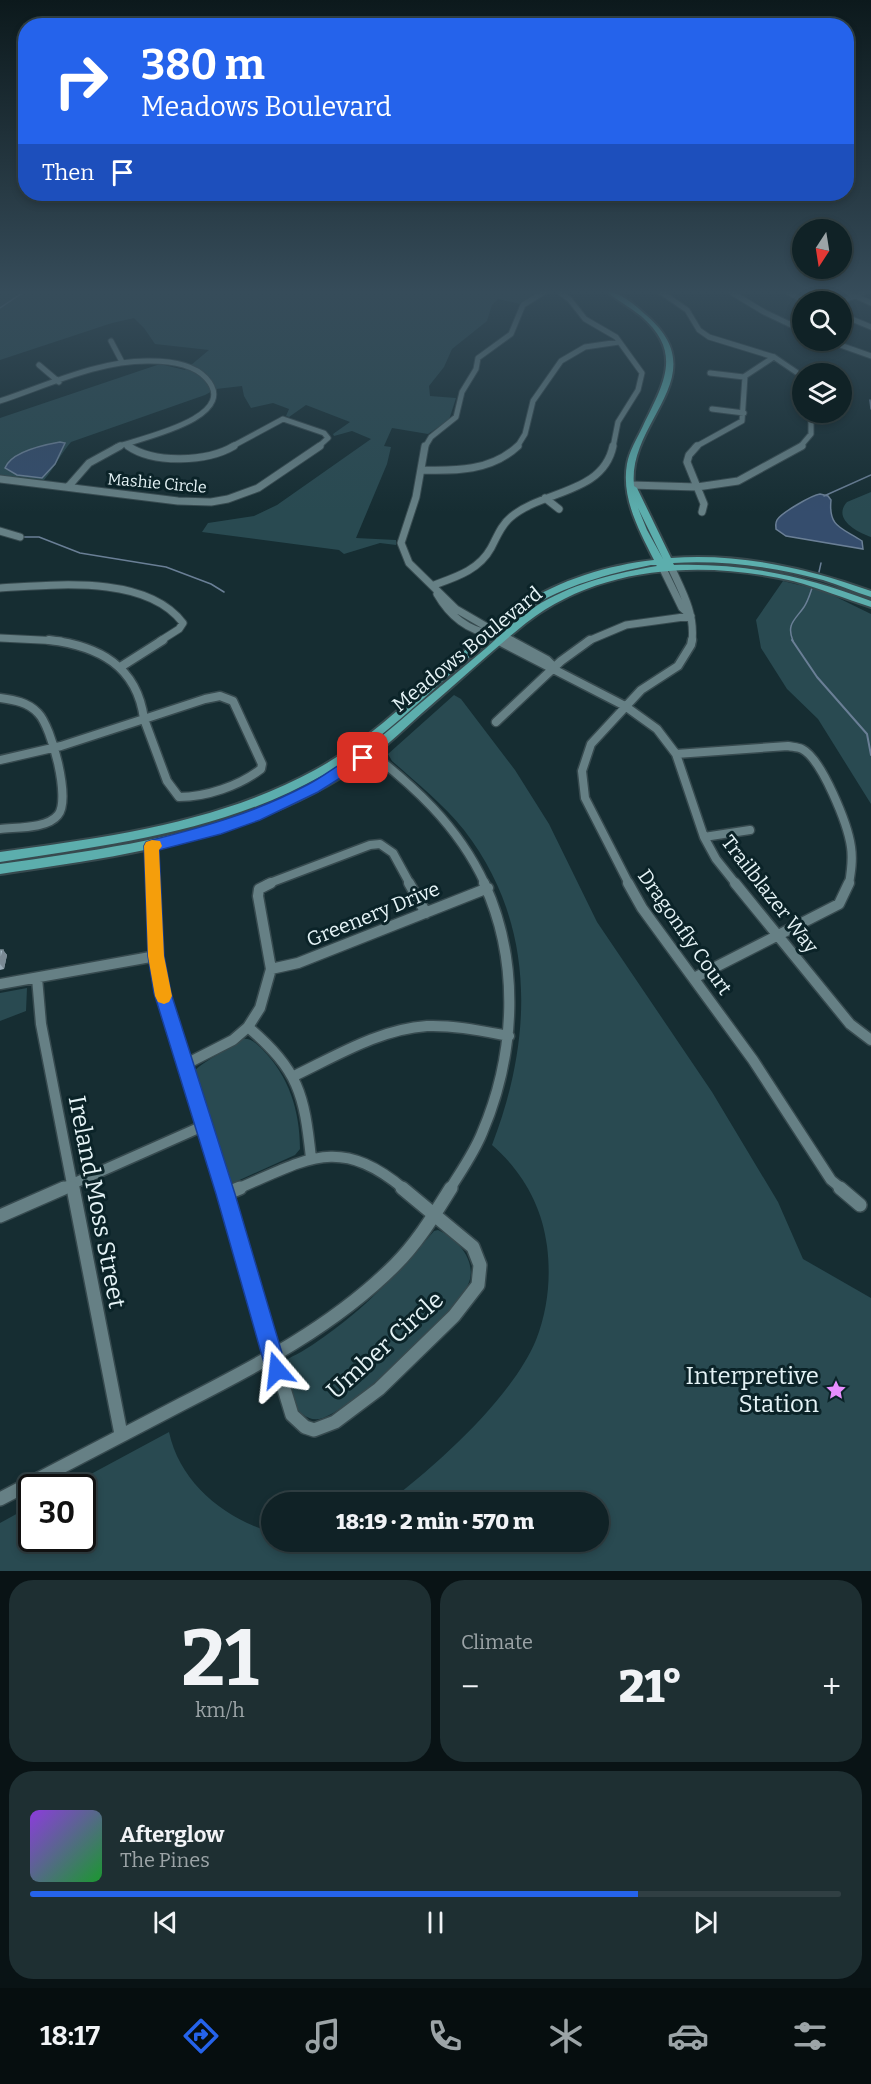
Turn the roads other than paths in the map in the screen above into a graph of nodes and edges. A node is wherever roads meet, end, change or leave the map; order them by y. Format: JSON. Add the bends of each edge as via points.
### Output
{"nodes":[{"id":1,"x":39,"y":365,"type":"dead end"},
{"id":2,"x":112,"y":365,"type":"edge"},
{"id":3,"x":180,"y":365,"type":"edge"},
{"id":4,"x":477,"y":365,"type":"edge"},
{"id":5,"x":556,"y":365,"type":"edge"},
{"id":6,"x":638,"y":365,"type":"edge"},
{"id":7,"x":669,"y":365,"type":"edge"},
{"id":8,"x":759,"y":365,"type":"edge"},
{"id":9,"x":710,"y":372,"type":"dead end"},
{"id":10,"x":744,"y":377,"type":"junction"},
{"id":11,"x":59,"y":382,"type":"junction"},
{"id":12,"x":0,"y":401,"type":"edge"},
{"id":13,"x":712,"y":409,"type":"dead end"},
{"id":14,"x":744,"y":413,"type":"junction"},
{"id":15,"x":811,"y":423,"type":"edge"},
{"id":16,"x":128,"y":445,"type":"junction"},
{"id":17,"x":421,"y":470,"type":"junction"},
{"id":18,"x":0,"y":479,"type":"edge"},
{"id":19,"x":631,"y":485,"type":"junction"},
{"id":20,"x":68,"y":487,"type":"junction"},
{"id":21,"x":697,"y":487,"type":"junction"},
{"id":22,"x":545,"y":498,"type":"junction"},
{"id":23,"x":559,"y":508,"type":"dead end"},
{"id":24,"x":702,"y":512,"type":"dead end"},
{"id":25,"x":0,"y":531,"type":"edge"},
{"id":26,"x":20,"y":537,"type":"dead end"},
{"id":27,"x":665,"y":565,"type":"junction"},
{"id":28,"x":434,"y":585,"type":"junction"},
{"id":29,"x":0,"y":588,"type":"edge"},
{"id":30,"x":871,"y":594,"type":"edge"},
{"id":31,"x":871,"y":604,"type":"edge"},
{"id":32,"x":691,"y":616,"type":"junction"},
{"id":33,"x":498,"y":637,"type":"junction"},
{"id":34,"x":0,"y":639,"type":"edge"},
{"id":35,"x":122,"y":666,"type":"junction"},
{"id":36,"x":555,"y":668,"type":"junction"},
{"id":37,"x":0,"y":698,"type":"edge"},
{"id":38,"x":625,"y":706,"type":"junction"},
{"id":39,"x":144,"y":719,"type":"junction"},
{"id":40,"x":495,"y":722,"type":"dead end"},
{"id":41,"x":57,"y":747,"type":"junction"},
{"id":42,"x":365,"y":749,"type":"junction"},
{"id":43,"x":676,"y":754,"type":"junction"},
{"id":44,"x":0,"y":760,"type":"edge"},
{"id":45,"x":249,"y":805,"type":"junction"},
{"id":46,"x":0,"y":830,"type":"edge"},
{"id":47,"x":750,"y":830,"type":"dead end"},
{"id":48,"x":704,"y":837,"type":"junction"},
{"id":49,"x":861,"y":842,"type":"dead end"},
{"id":50,"x":152,"y":846,"type":"junction"},
{"id":51,"x":0,"y":857,"type":"edge"},
{"id":52,"x":862,"y":864,"type":"dead end"},
{"id":53,"x":0,"y":869,"type":"edge"},
{"id":54,"x":488,"y":888,"type":"junction"},
{"id":55,"x":426,"y":913,"type":"junction"},
{"id":56,"x":778,"y":936,"type":"junction"},
{"id":57,"x":156,"y":956,"type":"junction"},
{"id":58,"x":271,"y":969,"type":"junction"},
{"id":59,"x":38,"y":978,"type":"junction"},
{"id":60,"x":693,"y":978,"type":"junction"},
{"id":61,"x":0,"y":984,"type":"edge"},
{"id":62,"x":248,"y":1027,"type":"junction"},
{"id":63,"x":509,"y":1036,"type":"junction"},
{"id":64,"x":871,"y":1040,"type":"edge"},
{"id":65,"x":184,"y":1065,"type":"junction"},
{"id":66,"x":294,"y":1076,"type":"junction"},
{"id":67,"x":203,"y":1126,"type":"junction"},
{"id":68,"x":311,"y":1158,"type":"junction"},
{"id":69,"x":73,"y":1185,"type":"junction"},
{"id":70,"x":225,"y":1194,"type":"junction"},
{"id":71,"x":860,"y":1205,"type":"dead end"},
{"id":72,"x":435,"y":1214,"type":"junction"},
{"id":73,"x":0,"y":1216,"type":"edge"},
{"id":74,"x":273,"y":1357,"type":"junction"},
{"id":75,"x":121,"y":1434,"type":"junction"},
{"id":76,"x":0,"y":1499,"type":"edge"}],
"edges":[{"from":1,"to":11,"type":"street"},
{"from":2,"to":11,"type":"street"},
{"from":3,"to":16,"type":"street","via":[[206,378],[212,390],[210,406],[199,417]]},
{"from":4,"to":17,"type":"street","name":"Trailblazer Way","via":[[462,392],[456,417],[428,441]]},
{"from":5,"to":17,"type":"street","via":[[533,401],[523,439],[511,452],[476,467]]},
{"from":6,"to":22,"type":"street","via":[[643,377],[641,386],[619,420],[610,459],[594,477]]},
{"from":7,"to":19,"type":"main road","via":[[668,382],[632,460]]},
{"from":8,"to":10,"type":"street"},
{"from":9,"to":10,"type":"street"},
{"from":10,"to":14,"type":"street"},
{"from":11,"to":12,"type":"street"},
{"from":13,"to":14,"type":"street"},
{"from":14,"to":21,"type":"street","via":[[742,421],[734,427],[692,447],[687,462]]},
{"from":15,"to":21,"type":"street","via":[[807,442],[794,453],[738,481]]},
{"from":16,"to":20,"type":"street","via":[[92,461]]},
{"from":16,"to":20,"type":"street","name":"Mashie Circle","via":[[146,454],[207,458],[283,419],[324,433],[328,438],[258,489],[228,499],[178,501]]},
{"from":17,"to":28,"type":"street","name":"Trailblazer Way","via":[[402,548],[409,563]]},
{"from":18,"to":20,"type":"street","name":"Mashie Circle"},
{"from":19,"to":21,"type":"street"},
{"from":19,"to":27,"type":"main road"},
{"from":21,"to":24,"type":"street","via":[[704,504]]},
{"from":22,"to":23,"type":"street"},
{"from":22,"to":28,"type":"street","via":[[504,523],[479,563]]},
{"from":25,"to":26,"type":"street"},
{"from":27,"to":30,"type":"main road","name":"Meadows Boulevard","via":[[720,559],[774,566]]},
{"from":27,"to":31,"type":"main road","name":"Meadows Boulevard","via":[[773,574],[826,587]]},
{"from":27,"to":32,"type":"street","via":[[682,608]]},
{"from":27,"to":33,"type":"main road","name":"Meadows Boulevard","via":[[575,591],[544,606]]},
{"from":27,"to":33,"type":"main road","name":"Meadows Boulevard","via":[[602,571],[564,585],[525,607]]},
{"from":28,"to":33,"type":"street","name":"Trailblazer Way","via":[[441,602],[455,618],[481,633]]},
{"from":29,"to":35,"type":"street","via":[[92,586],[153,599],[179,615],[183,622],[179,628]]},
{"from":32,"to":36,"type":"street","via":[[637,622],[607,631]]},
{"from":32,"to":38,"type":"street","name":"Dragonfly Court","via":[[693,638],[684,660]]},
{"from":33,"to":36,"type":"street","name":"Trailblazer Way"},
{"from":33,"to":42,"type":"main road","name":"Meadows Boulevard"},
{"from":33,"to":42,"type":"main road","name":"Meadows Boulevard","via":[[459,675]]},
{"from":34,"to":35,"type":"street","via":[[42,639],[74,645]]},
{"from":35,"to":39,"type":"street","via":[[139,693]]},
{"from":36,"to":38,"type":"street","name":"Trailblazer Way"},
{"from":36,"to":40,"type":"street"},
{"from":37,"to":41,"type":"street","via":[[21,701],[35,709]]},
{"from":38,"to":43,"type":"street","name":"Trailblazer Way","via":[[657,729]]},
{"from":38,"to":60,"type":"street","name":"Dragonfly Court","via":[[587,752],[582,771],[585,798],[629,888]]},
{"from":39,"to":39,"type":"street","via":[[211,697],[229,697],[261,759],[261,769],[250,777],[195,796],[179,797],[171,790]]},
{"from":39,"to":41,"type":"street"},
{"from":41,"to":44,"type":"street"},
{"from":41,"to":46,"type":"street","via":[[63,801],[58,816],[40,824]]},
{"from":42,"to":45,"type":"main road","name":"Meadows Boulevard"},
{"from":42,"to":50,"type":"main road","name":"Meadows Boulevard","via":[[313,789],[266,811],[221,829]]},
{"from":42,"to":54,"type":"street","via":[[448,824]]},
{"from":43,"to":48,"type":"street","name":"Trailblazer Way"},
{"from":43,"to":49,"type":"street","via":[[799,748],[817,766]]},
{"from":45,"to":50,"type":"main road","via":[[238,814],[157,840]]},
{"from":45,"to":51,"type":"main road","name":"Meadows Boulevard","via":[[151,834]]},
{"from":47,"to":48,"type":"street"},
{"from":48,"to":56,"type":"street","name":"Trailblazer Way","via":[[726,873]]},
{"from":50,"to":53,"type":"main road","name":"Meadows Boulevard"},
{"from":50,"to":57,"type":"street","name":"Umber Circle"},
{"from":52,"to":56,"type":"street","via":[[848,897]]},
{"from":54,"to":55,"type":"street","name":"Greenery Drive"},
{"from":54,"to":63,"type":"street","via":[[499,919],[511,980]]},
{"from":55,"to":58,"type":"street","name":"Greenery Drive","via":[[298,963]]},
{"from":55,"to":58,"type":"street","via":[[393,853],[380,844],[370,844],[259,889]]},
{"from":56,"to":60,"type":"street"},
{"from":56,"to":64,"type":"street","name":"Trailblazer Way","via":[[850,1024]]},
{"from":57,"to":59,"type":"street"},
{"from":57,"to":65,"type":"street","name":"Umber Circle","via":[[162,993]]},
{"from":58,"to":62,"type":"street","via":[[260,1008]]},
{"from":59,"to":61,"type":"street"},
{"from":59,"to":69,"type":"street","name":"Ireland Moss Street","via":[[41,1024]]},
{"from":60,"to":71,"type":"street","name":"Dragonfly Court","via":[[753,1060],[831,1180]]},
{"from":62,"to":65,"type":"street","via":[[233,1040]]},
{"from":62,"to":66,"type":"street"},
{"from":63,"to":66,"type":"street","via":[[419,1027],[357,1047]]},
{"from":63,"to":72,"type":"street","via":[[499,1086],[482,1134]]},
{"from":65,"to":67,"type":"street","name":"Umber Circle"},
{"from":66,"to":68,"type":"street"},
{"from":67,"to":69,"type":"street"},
{"from":67,"to":70,"type":"street","name":"Umber Circle"},
{"from":68,"to":70,"type":"street","name":"Umber Circle"},
{"from":68,"to":72,"type":"street","name":"Umber Circle","via":[[339,1156],[372,1166]]},
{"from":69,"to":73,"type":"street"},
{"from":69,"to":75,"type":"street","name":"Ireland Moss Street"},
{"from":70,"to":74,"type":"street","name":"Umber Circle"},
{"from":72,"to":74,"type":"street","via":[[397,1263],[371,1287]]},
{"from":72,"to":74,"type":"street","name":"Umber Circle","via":[[473,1247],[480,1265],[478,1285],[454,1316],[379,1389],[325,1427],[304,1427],[292,1415]]},
{"from":74,"to":75,"type":"street"},
{"from":75,"to":76,"type":"street"}]}
